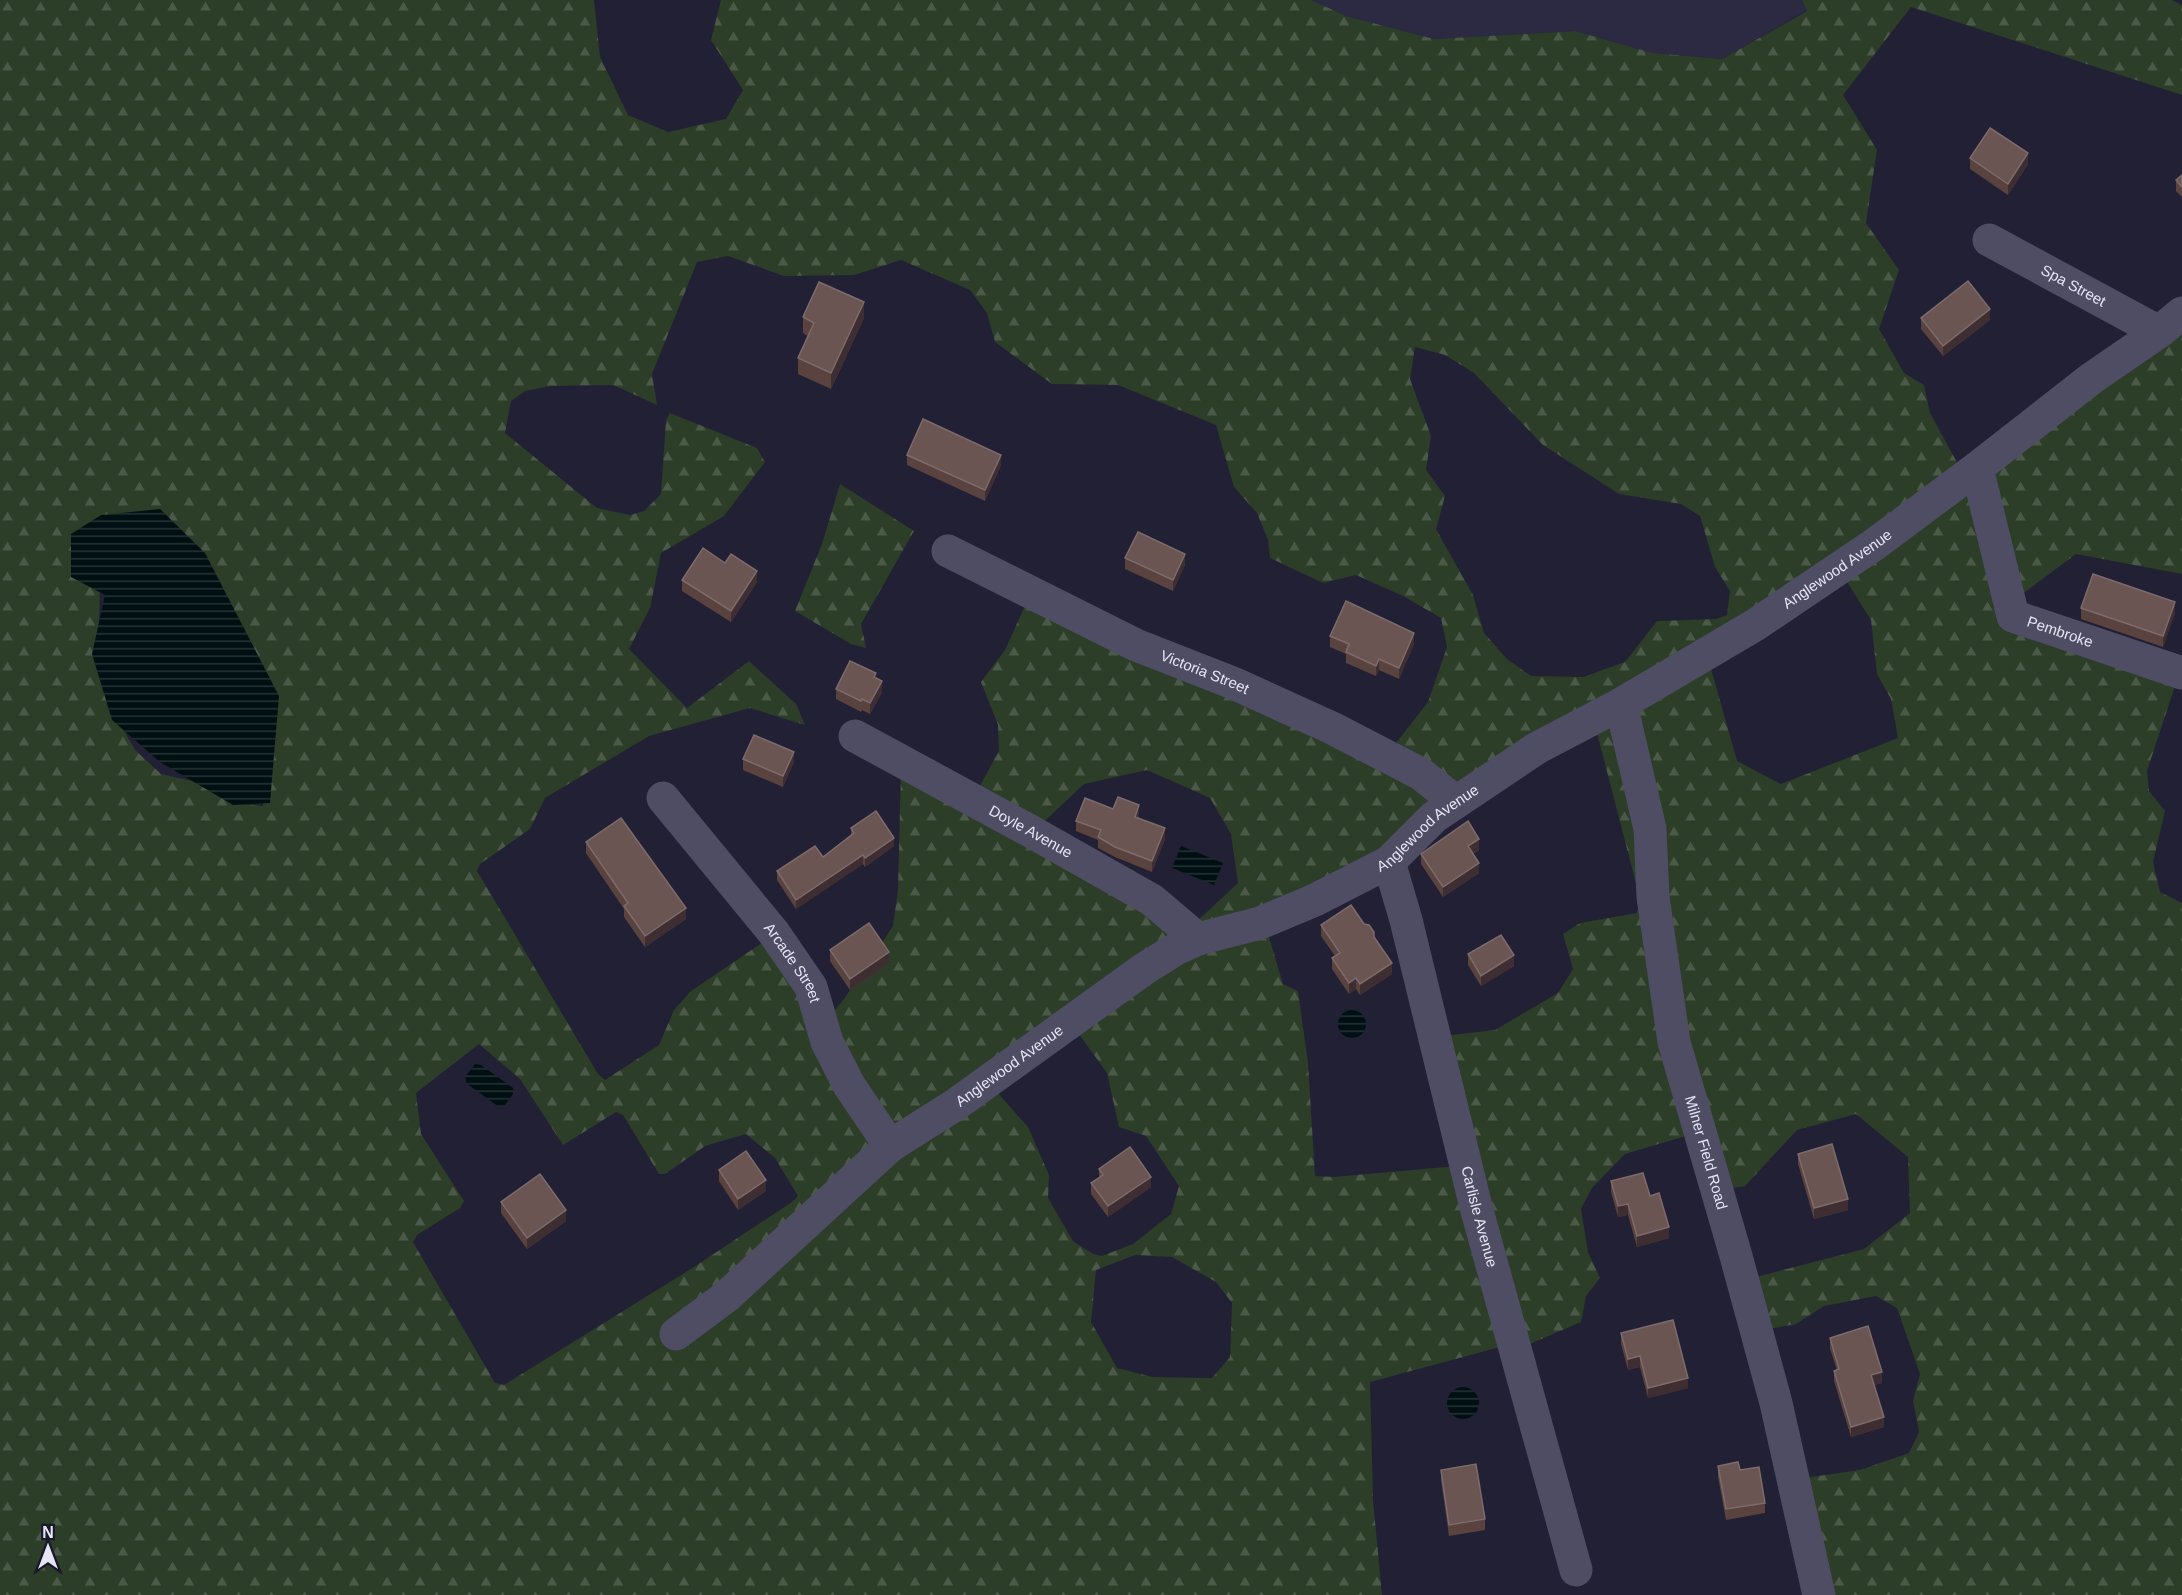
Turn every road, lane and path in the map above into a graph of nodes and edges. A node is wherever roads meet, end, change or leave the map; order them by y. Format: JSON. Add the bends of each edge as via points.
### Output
{"nodes":[{"id":1,"x":1989,"y":240,"type":"dead end"},
{"id":2,"x":2171,"y":322,"type":"edge"},
{"id":3,"x":1977,"y":468,"type":"junction"},
{"id":4,"x":948,"y":550,"type":"dead end"},
{"id":5,"x":2182,"y":673,"type":"edge"},
{"id":6,"x":1621,"y":704,"type":"junction"},
{"id":7,"x":855,"y":736,"type":"dead end"},
{"id":8,"x":663,"y":798,"type":"dead end"},
{"id":9,"x":1456,"y":802,"type":"junction"},
{"id":10,"x":1389,"y":862,"type":"junction"},
{"id":11,"x":1198,"y":939,"type":"junction"},
{"id":12,"x":890,"y":1146,"type":"junction"},
{"id":13,"x":676,"y":1334,"type":"dead end"},
{"id":14,"x":1576,"y":1570,"type":"dead end"},
{"id":15,"x":1819,"y":1595,"type":"edge"}],
"edges":[{"from":1,"to":2,"type":"street","name":"Spa Street"},
{"from":2,"to":3,"type":"street","name":"Anglewood Avenue"},
{"from":3,"to":5,"type":"street","name":"Pembroke","via":[[2013,616]]},
{"from":3,"to":6,"type":"street","name":"Anglewood Avenue","via":[[1763,620]]},
{"from":4,"to":9,"type":"street","name":"Victoria Street","via":[[1136,645],[1332,728],[1421,774]]},
{"from":6,"to":9,"type":"street","name":"Anglewood Avenue","via":[[1537,748]]},
{"from":6,"to":15,"type":"street","name":"Milner Field Road","via":[[1650,829],[1653,897],[1674,1042],[1776,1403]]},
{"from":7,"to":11,"type":"street","name":"Doyle Avenue","via":[[1152,900]]},
{"from":8,"to":12,"type":"street","name":"Arcade Street","via":[[774,933],[811,987],[827,1042],[849,1085]]},
{"from":9,"to":10,"type":"street","name":"Anglewood Avenue","via":[[1434,817]]},
{"from":10,"to":11,"type":"street","name":"Anglewood Avenue","via":[[1260,923]]},
{"from":10,"to":14,"type":"street","name":"Carlisle Avenue","via":[[1473,1197]]},
{"from":11,"to":12,"type":"street","name":"Anglewood Avenue","via":[[1144,969],[956,1105]]},
{"from":12,"to":13,"type":"street","name":"Anglewood Avenue","via":[[727,1296]]}]}
